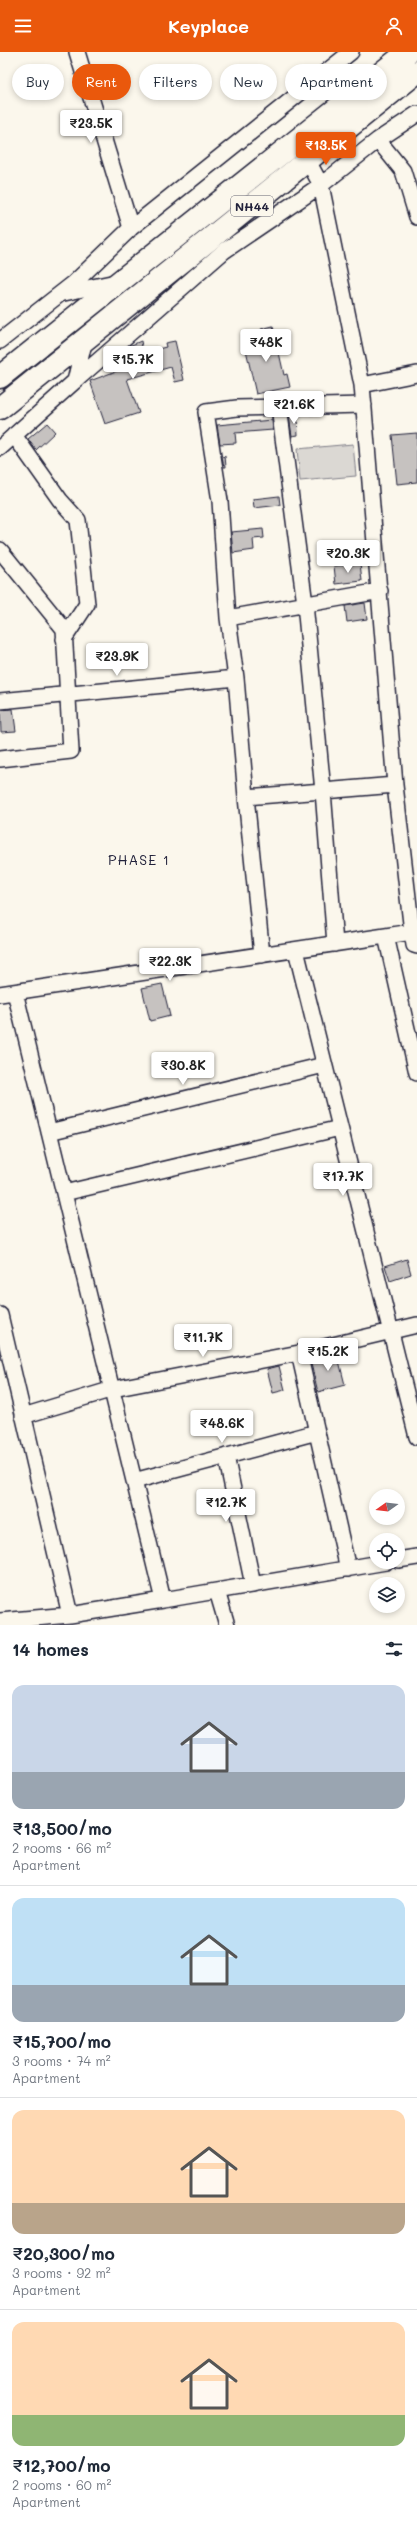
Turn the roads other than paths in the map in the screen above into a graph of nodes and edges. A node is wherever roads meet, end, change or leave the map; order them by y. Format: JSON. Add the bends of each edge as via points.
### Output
{"nodes":[{"id":1,"x":77,"y":52,"type":"edge"},
{"id":2,"x":351,"y":52,"type":"edge"},
{"id":3,"x":408,"y":52,"type":"edge"},
{"id":4,"x":417,"y":72,"type":"edge"},
{"id":5,"x":417,"y":114,"type":"edge"},
{"id":6,"x":378,"y":140,"type":"junction"},
{"id":7,"x":308,"y":161,"type":"junction"},
{"id":8,"x":321,"y":185,"type":"junction"},
{"id":9,"x":417,"y":217,"type":"edge"},
{"id":10,"x":131,"y":228,"type":"junction"},
{"id":11,"x":121,"y":281,"type":"junction"},
{"id":12,"x":61,"y":294,"type":"junction"},
{"id":13,"x":86,"y":339,"type":"junction"},
{"id":14,"x":0,"y":342,"type":"edge"},
{"id":15,"x":417,"y":374,"type":"edge"},
{"id":16,"x":0,"y":377,"type":"edge"},
{"id":17,"x":76,"y":381,"type":"junction"},
{"id":18,"x":362,"y":385,"type":"junction"},
{"id":19,"x":364,"y":405,"type":"junction"},
{"id":20,"x":279,"y":407,"type":"junction"},
{"id":21,"x":0,"y":408,"type":"edge"},
{"id":22,"x":14,"y":435,"type":"junction"},
{"id":23,"x":0,"y":448,"type":"edge"},
{"id":24,"x":0,"y":550,"type":"edge"},
{"id":25,"x":380,"y":591,"type":"junction"},
{"id":26,"x":305,"y":604,"type":"junction"},
{"id":27,"x":228,"y":618,"type":"junction"},
{"id":28,"x":64,"y":639,"type":"junction"},
{"id":29,"x":236,"y":678,"type":"junction"},
{"id":30,"x":68,"y":696,"type":"junction"},
{"id":31,"x":0,"y":700,"type":"edge"},
{"id":32,"x":0,"y":760,"type":"edge"},
{"id":33,"x":395,"y":784,"type":"junction"},
{"id":34,"x":323,"y":791,"type":"junction"},
{"id":35,"x":246,"y":797,"type":"junction"},
{"id":36,"x":386,"y":936,"type":"junction"},
{"id":37,"x":414,"y":939,"type":"edge"},
{"id":38,"x":335,"y":944,"type":"junction"},
{"id":39,"x":296,"y":950,"type":"junction"},
{"id":40,"x":262,"y":955,"type":"junction"},
{"id":41,"x":7,"y":993,"type":"edge"},
{"id":42,"x":324,"y":1066,"type":"junction"},
{"id":43,"x":417,"y":1073,"type":"edge"},
{"id":44,"x":340,"y":1128,"type":"junction"},
{"id":45,"x":49,"y":1132,"type":"junction"},
{"id":46,"x":64,"y":1193,"type":"junction"},
{"id":47,"x":0,"y":1315,"type":"edge"},
{"id":48,"x":417,"y":1325,"type":"edge"},
{"id":49,"x":391,"y":1332,"type":"junction"},
{"id":50,"x":299,"y":1353,"type":"junction"},
{"id":51,"x":113,"y":1389,"type":"junction"},
{"id":52,"x":414,"y":1413,"type":"edge"},
{"id":53,"x":23,"y":1416,"type":"junction"},
{"id":54,"x":317,"y":1432,"type":"junction"},
{"id":55,"x":417,"y":1437,"type":"edge"},
{"id":56,"x":226,"y":1456,"type":"junction"},
{"id":57,"x":134,"y":1481,"type":"junction"},
{"id":58,"x":417,"y":1557,"type":"edge"},
{"id":59,"x":405,"y":1559,"type":"edge"},
{"id":60,"x":369,"y":1565,"type":"edge"},
{"id":61,"x":348,"y":1569,"type":"junction"},
{"id":62,"x":253,"y":1585,"type":"junction"},
{"id":63,"x":217,"y":1591,"type":"junction"},
{"id":64,"x":163,"y":1600,"type":"junction"},
{"id":65,"x":70,"y":1615,"type":"junction"},
{"id":66,"x":0,"y":1621,"type":"edge"},
{"id":67,"x":227,"y":1625,"type":"edge"}],
"edges":[{"from":1,"to":10,"type":"street"},
{"from":2,"to":10,"type":"street"},
{"from":3,"to":11,"type":"highway","number":"NH44"},
{"from":4,"to":7,"type":"highway","number":"NH44"},
{"from":5,"to":6,"type":"street"},
{"from":6,"to":8,"type":"street"},
{"from":6,"to":9,"type":"street","via":[[403,171]]},
{"from":7,"to":8,"type":"street"},
{"from":7,"to":13,"type":"highway","number":"NH44"},
{"from":8,"to":17,"type":"street","via":[[224,251]]},
{"from":8,"to":18,"type":"street"},
{"from":10,"to":12,"type":"street"},
{"from":11,"to":12,"type":"street"},
{"from":11,"to":16,"type":"highway","number":"NH44"},
{"from":12,"to":14,"type":"street"},
{"from":13,"to":17,"type":"street"},
{"from":13,"to":21,"type":"highway","number":"NH44"},
{"from":15,"to":18,"type":"street"},
{"from":17,"to":22,"type":"street"},
{"from":18,"to":19,"type":"street"},
{"from":19,"to":20,"type":"street"},
{"from":19,"to":25,"type":"street"},
{"from":20,"to":26,"type":"street"},
{"from":20,"to":27,"type":"street","via":[[206,412],[220,501]]},
{"from":22,"to":23,"type":"street"},
{"from":22,"to":28,"type":"street","via":[[60,500],[78,520],[87,604]]},
{"from":24,"to":28,"type":"street","via":[[64,629]]},
{"from":25,"to":26,"type":"street"},
{"from":25,"to":33,"type":"street"},
{"from":26,"to":27,"type":"street"},
{"from":26,"to":34,"type":"street"},
{"from":27,"to":29,"type":"street"},
{"from":28,"to":30,"type":"street"},
{"from":29,"to":30,"type":"street"},
{"from":29,"to":35,"type":"street"},
{"from":30,"to":31,"type":"street"},
{"from":30,"to":32,"type":"street","via":[[71,751]]},
{"from":33,"to":34,"type":"street"},
{"from":33,"to":37,"type":"street"},
{"from":34,"to":35,"type":"street"},
{"from":34,"to":38,"type":"street"},
{"from":35,"to":40,"type":"street"},
{"from":36,"to":37,"type":"street"},
{"from":36,"to":38,"type":"street"},
{"from":36,"to":43,"type":"street"},
{"from":38,"to":39,"type":"street"},
{"from":39,"to":40,"type":"street"},
{"from":39,"to":42,"type":"street"},
{"from":40,"to":41,"type":"street"},
{"from":41,"to":45,"type":"street"},
{"from":42,"to":44,"type":"street"},
{"from":42,"to":45,"type":"street"},
{"from":44,"to":46,"type":"street"},
{"from":44,"to":49,"type":"street"},
{"from":45,"to":46,"type":"street"},
{"from":46,"to":51,"type":"street"},
{"from":47,"to":53,"type":"street"},
{"from":48,"to":49,"type":"street"},
{"from":49,"to":50,"type":"street"},
{"from":49,"to":52,"type":"street"},
{"from":50,"to":51,"type":"street"},
{"from":50,"to":54,"type":"street"},
{"from":51,"to":53,"type":"street"},
{"from":51,"to":57,"type":"street"},
{"from":52,"to":55,"type":"street"},
{"from":53,"to":65,"type":"street"},
{"from":54,"to":56,"type":"street"},
{"from":54,"to":61,"type":"street"},
{"from":56,"to":57,"type":"street"},
{"from":56,"to":62,"type":"street"},
{"from":57,"to":64,"type":"street"},
{"from":58,"to":59,"type":"street"},
{"from":60,"to":61,"type":"street"},
{"from":61,"to":62,"type":"street"},
{"from":62,"to":63,"type":"street"},
{"from":63,"to":64,"type":"street"},
{"from":63,"to":67,"type":"street"},
{"from":64,"to":65,"type":"street"},
{"from":65,"to":66,"type":"street"}]}
